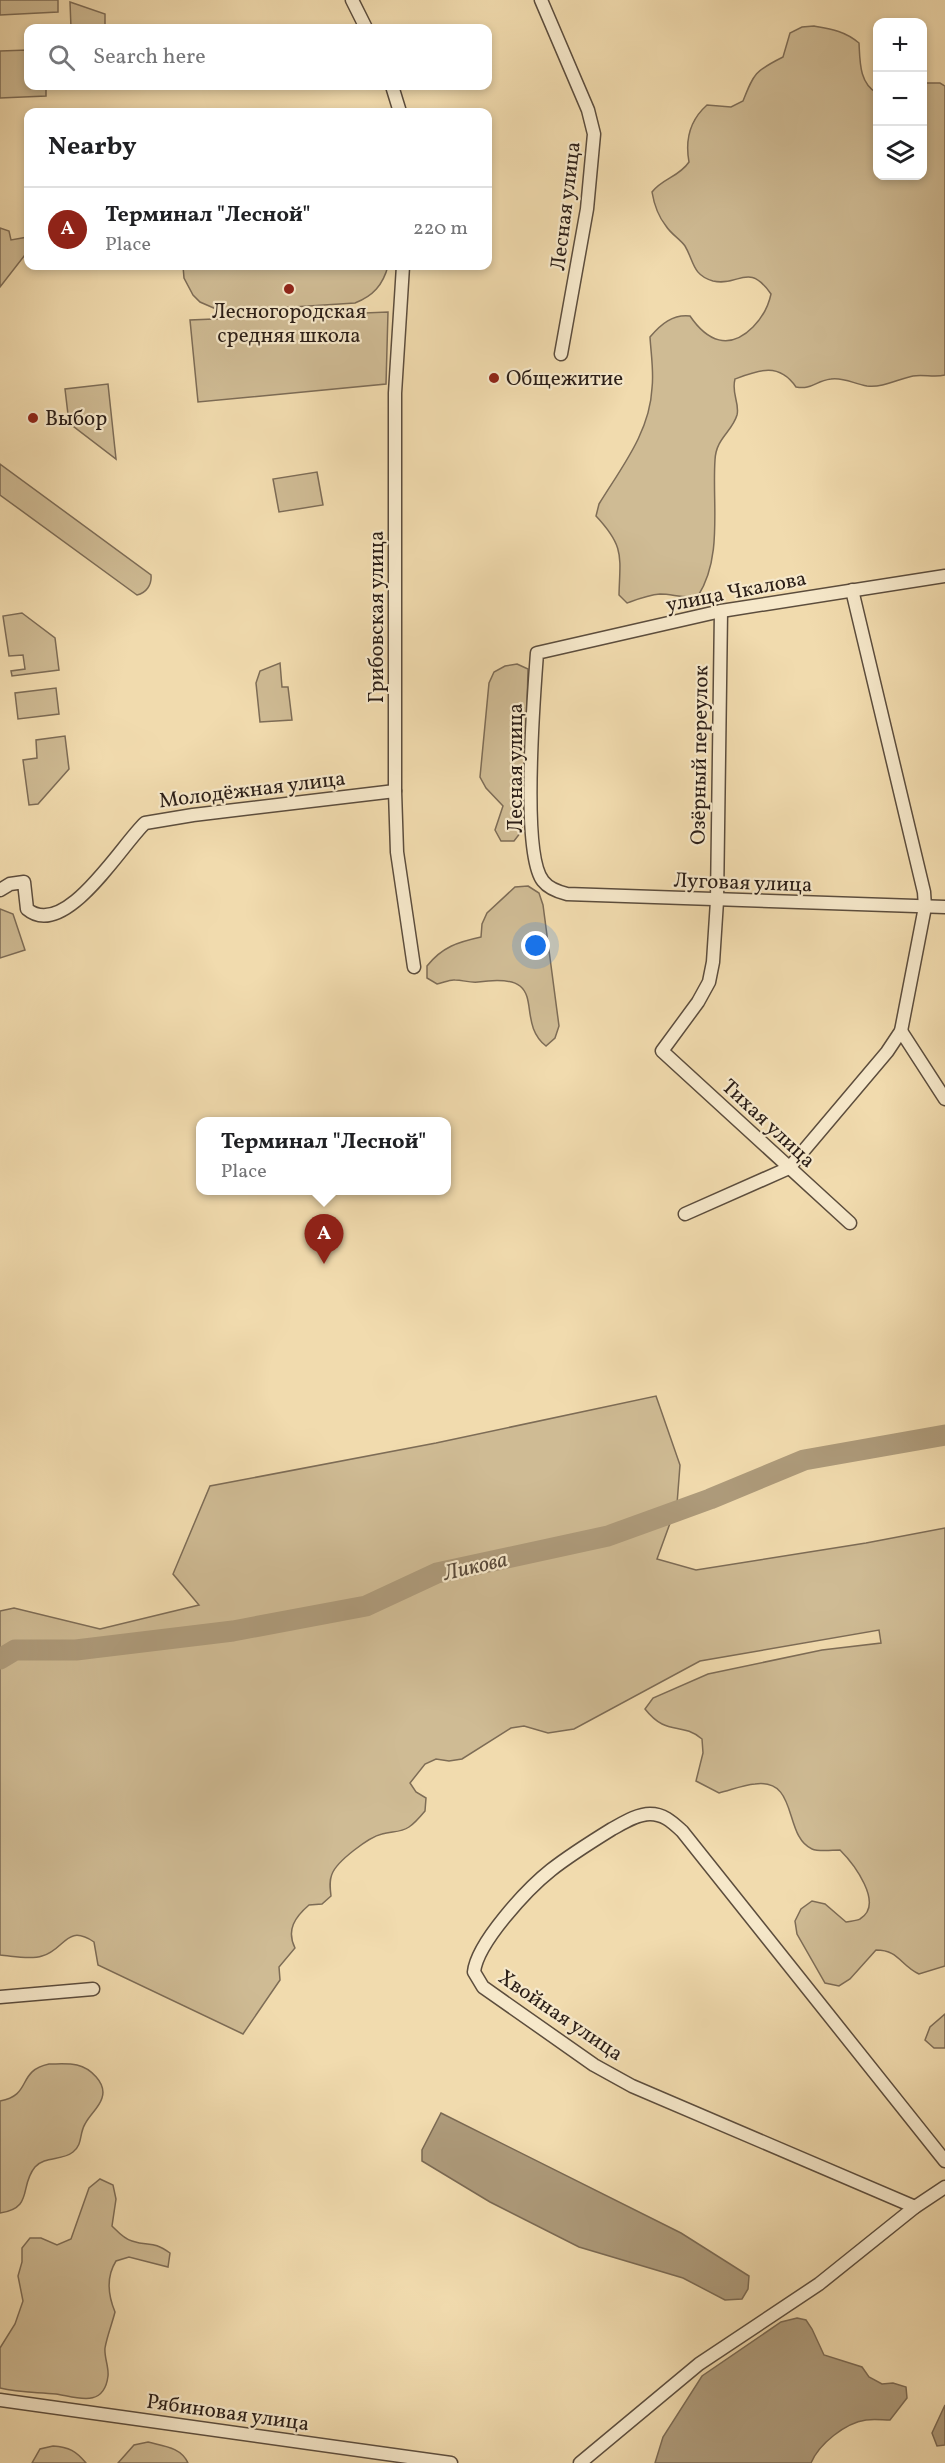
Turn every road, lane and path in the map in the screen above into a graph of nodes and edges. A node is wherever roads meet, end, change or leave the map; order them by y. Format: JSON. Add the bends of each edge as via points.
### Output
{"nodes":[{"id":1,"x":352,"y":0,"type":"edge"},
{"id":2,"x":541,"y":0,"type":"edge"},
{"id":3,"x":364,"y":24,"type":"edge"},
{"id":4,"x":393,"y":90,"type":"edge"},
{"id":5,"x":399,"y":108,"type":"edge"},
{"id":6,"x":403,"y":270,"type":"edge"},
{"id":7,"x":561,"y":354,"type":"dead end"},
{"id":8,"x":945,"y":576,"type":"edge"},
{"id":9,"x":852,"y":590,"type":"junction"},
{"id":10,"x":721,"y":611,"type":"junction"},
{"id":11,"x":537,"y":653,"type":"joint"},
{"id":12,"x":395,"y":791,"type":"junction"},
{"id":13,"x":543,"y":881,"type":"joint"},
{"id":14,"x":0,"y":890,"type":"edge"},
{"id":15,"x":717,"y":901,"type":"junction"},
{"id":16,"x":925,"y":907,"type":"junction"},
{"id":17,"x":945,"y":907,"type":"edge"},
{"id":18,"x":414,"y":967,"type":"dead end"},
{"id":19,"x":901,"y":1030,"type":"junction"},
{"id":20,"x":662,"y":1051,"type":"joint"},
{"id":21,"x":945,"y":1099,"type":"edge"},
{"id":22,"x":789,"y":1168,"type":"junction"},
{"id":23,"x":685,"y":1214,"type":"dead end"},
{"id":24,"x":849,"y":1223,"type":"dead end"},
{"id":25,"x":93,"y":1989,"type":"dead end"},
{"id":26,"x":0,"y":1997,"type":"edge"},
{"id":27,"x":945,"y":2161,"type":"edge"},
{"id":28,"x":945,"y":2187,"type":"edge"},
{"id":29,"x":915,"y":2207,"type":"junction"},
{"id":30,"x":0,"y":2400,"type":"edge"},
{"id":31,"x":451,"y":2463,"type":"edge"},
{"id":32,"x":580,"y":2463,"type":"edge"}],
"edges":[{"from":1,"to":3,"type":"street"},
{"from":2,"to":7,"type":"street","name":"Лесная улица","via":[[588,110],[594,134],[587,209]]},
{"from":4,"to":5,"type":"street"},
{"from":6,"to":12,"type":"street","name":"Грибовская улица","via":[[395,393]]},
{"from":8,"to":9,"type":"street","name":"улица Чкалова"},
{"from":9,"to":10,"type":"street","name":"улица Чкалова"},
{"from":9,"to":16,"type":"street"},
{"from":10,"to":11,"type":"street","name":"улица Чкалова"},
{"from":10,"to":15,"type":"street","name":"Озёрный переулок"},
{"from":11,"to":13,"type":"street","name":"Лесная улица","via":[[530,778],[535,865]]},
{"from":12,"to":14,"type":"street","name":"Молодёжная улица","via":[[145,823],[92,886],[55,914],[34,915],[27,909],[24,882]]},
{"from":12,"to":18,"type":"street","name":"Грибовская улица","via":[[397,852]]},
{"from":13,"to":15,"type":"street","name":"Луговая улица","via":[[567,894]]},
{"from":15,"to":16,"type":"street","name":"Луговая улица"},
{"from":15,"to":20,"type":"street","name":"Озёрный переулок","via":[[709,982]]},
{"from":16,"to":17,"type":"street","name":"Луговая улица"},
{"from":16,"to":19,"type":"street"},
{"from":19,"to":21,"type":"street"},
{"from":19,"to":22,"type":"street"},
{"from":20,"to":22,"type":"street","name":"Тихая улица"},
{"from":22,"to":23,"type":"street"},
{"from":22,"to":24,"type":"street","name":"Тихая улица"},
{"from":25,"to":26,"type":"street"},
{"from":27,"to":29,"type":"street","name":"Хвойная улица","via":[[682,1831],[660,1815],[629,1820],[549,1871],[480,1952],[474,1972],[483,1988],[594,2065],[632,2086]]},
{"from":28,"to":29,"type":"street"},
{"from":29,"to":32,"type":"street","via":[[819,2283],[699,2364]]},
{"from":30,"to":31,"type":"street","name":"Рябиновая улица"}]}
